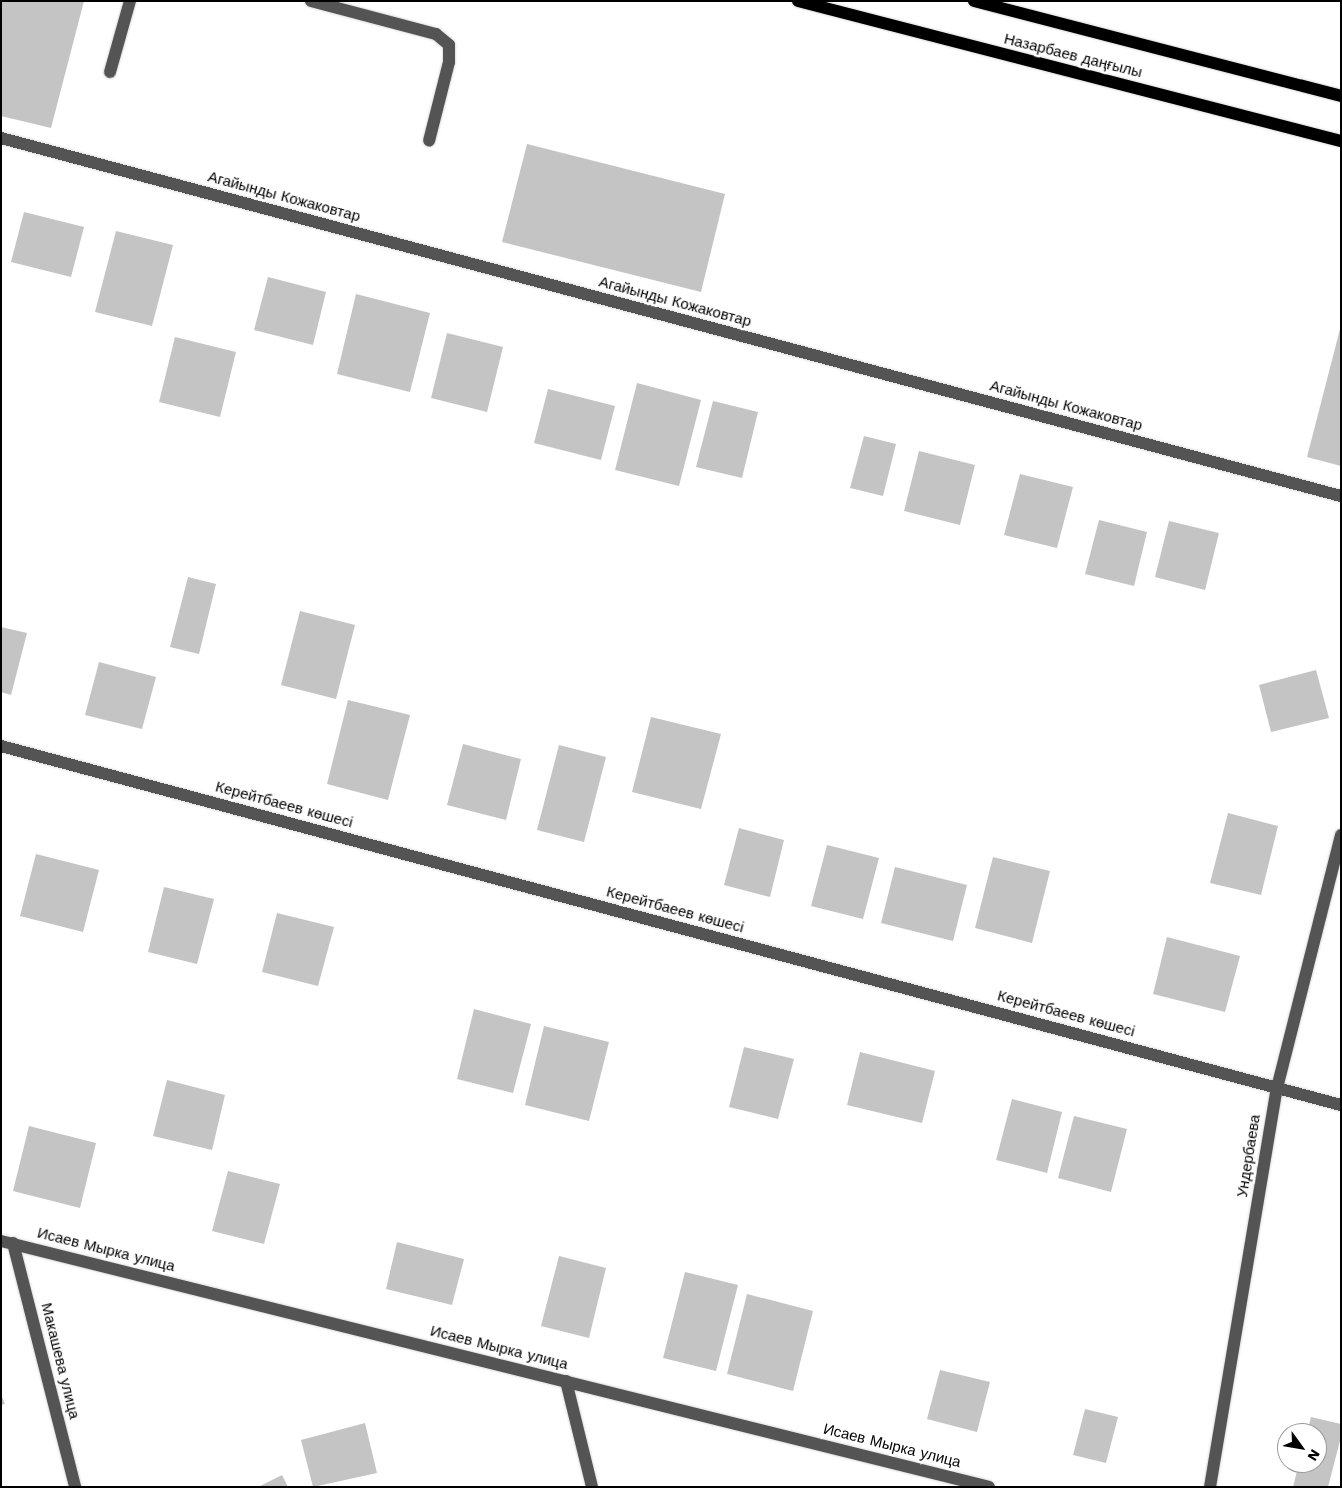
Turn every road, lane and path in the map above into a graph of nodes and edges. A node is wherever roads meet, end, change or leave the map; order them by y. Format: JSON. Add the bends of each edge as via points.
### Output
{"nodes":[{"id":1,"x":130,"y":1,"type":"edge"},
{"id":2,"x":311,"y":1,"type":"edge"},
{"id":3,"x":798,"y":1,"type":"edge"},
{"id":4,"x":974,"y":1,"type":"edge"},
{"id":5,"x":831,"y":5,"type":"edge"},
{"id":6,"x":110,"y":72,"type":"dead end"},
{"id":7,"x":1341,"y":96,"type":"edge"},
{"id":8,"x":1,"y":138,"type":"edge"},
{"id":9,"x":428,"y":141,"type":"dead end"},
{"id":10,"x":1341,"y":141,"type":"edge"},
{"id":11,"x":1341,"y":496,"type":"edge"},
{"id":12,"x":1,"y":746,"type":"edge"},
{"id":13,"x":1341,"y":835,"type":"edge"},
{"id":14,"x":1277,"y":1088,"type":"junction"},
{"id":15,"x":1341,"y":1105,"type":"edge"},
{"id":16,"x":7,"y":1242,"type":"edge"},
{"id":17,"x":566,"y":1381,"type":"junction"},
{"id":18,"x":75,"y":1487,"type":"edge"},
{"id":19,"x":592,"y":1487,"type":"edge"},
{"id":20,"x":989,"y":1487,"type":"edge"},
{"id":21,"x":1210,"y":1487,"type":"edge"}],
"edges":[{"from":1,"to":6,"type":"street"},
{"from":2,"to":9,"type":"street","via":[[436,34],[449,44],[449,62]]},
{"from":3,"to":5,"type":"main road","name":"Назарбаев даңғылы"},
{"from":4,"to":7,"type":"main road","name":"Назарбаев даңғылы"},
{"from":5,"to":10,"type":"main road","name":"Назарбаев даңғылы"},
{"from":8,"to":11,"type":"street","name":"Агайынды Кожаковтар"},
{"from":12,"to":14,"type":"street","name":"Керейтбаеев көшесі"},
{"from":13,"to":14,"type":"street","name":"Ундербаева"},
{"from":14,"to":15,"type":"street","name":"Керейтбаеев көшесі"},
{"from":14,"to":21,"type":"street","name":"Ундербаева"},
{"from":16,"to":17,"type":"street","name":"Исаев Мырка улица"},
{"from":16,"to":18,"type":"street","name":"Макашева улица"},
{"from":17,"to":19,"type":"street"},
{"from":17,"to":20,"type":"street","name":"Исаев Мырка улица"}]}
